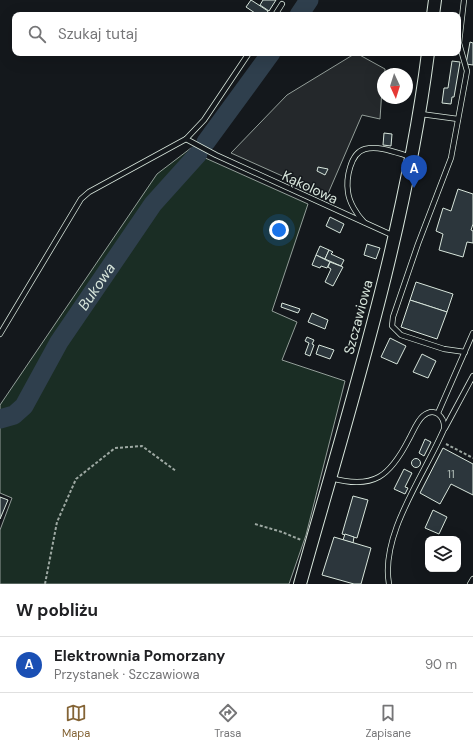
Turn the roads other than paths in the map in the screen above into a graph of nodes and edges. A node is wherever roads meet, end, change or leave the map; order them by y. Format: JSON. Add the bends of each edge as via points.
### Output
{"nodes":[{"id":1,"x":435,"y":0,"type":"edge"},
{"id":2,"x":464,"y":0,"type":"edge"},
{"id":3,"x":282,"y":4,"type":"dead end"},
{"id":4,"x":277,"y":12,"type":"edge"},
{"id":5,"x":433,"y":12,"type":"edge"},
{"id":6,"x":461,"y":26,"type":"edge"},
{"id":7,"x":461,"y":50,"type":"edge"},
{"id":8,"x":247,"y":56,"type":"edge"},
{"id":9,"x":428,"y":56,"type":"edge"},
{"id":10,"x":420,"y":114,"type":"junction"},
{"id":11,"x":458,"y":119,"type":"junction"},
{"id":12,"x":186,"y":139,"type":"junction"},
{"id":13,"x":412,"y":157,"type":"junction"},
{"id":14,"x":367,"y":224,"type":"junction"},
{"id":15,"x":395,"y":237,"type":"junction"},
{"id":16,"x":473,"y":333,"type":"edge"},
{"id":17,"x":0,"y":334,"type":"edge"},
{"id":18,"x":465,"y":352,"type":"junction"},
{"id":19,"x":473,"y":376,"type":"edge"},
{"id":20,"x":438,"y":413,"type":"junction"},
{"id":21,"x":444,"y":429,"type":"junction"},
{"id":22,"x":330,"y":478,"type":"junction"},
{"id":23,"x":473,"y":579,"type":"edge"},
{"id":24,"x":300,"y":584,"type":"edge"},
{"id":25,"x":389,"y":584,"type":"edge"},
{"id":26,"x":470,"y":584,"type":"edge"}],
"edges":[{"from":1,"to":5,"type":"street"},
{"from":2,"to":6,"type":"lane"},
{"from":3,"to":4,"type":"lane"},
{"from":7,"to":11,"type":"lane","via":[[467,70]]},
{"from":8,"to":12,"type":"lane","via":[[204,120]]},
{"from":9,"to":10,"type":"street","name":"Szczawiowa"},
{"from":10,"to":11,"type":"lane"},
{"from":10,"to":13,"type":"street","name":"Szczawiowa"},
{"from":11,"to":18,"type":"lane","via":[[450,158],[418,244],[392,326],[401,336],[444,349]]},
{"from":12,"to":14,"type":"lane","name":"Kąkolowa"},
{"from":12,"to":17,"type":"lane","via":[[89,192],[81,199]]},
{"from":13,"to":14,"type":"lane","via":[[372,148],[356,154],[349,173],[348,193],[357,213]]},
{"from":13,"to":15,"type":"street","name":"Szczawiowa"},
{"from":14,"to":15,"type":"lane","name":"Kąkolowa"},
{"from":15,"to":22,"type":"street","name":"Szczawiowa"},
{"from":16,"to":18,"type":"lane"},
{"from":18,"to":20,"type":"lane"},
{"from":19,"to":21,"type":"lane"},
{"from":20,"to":21,"type":"lane","via":[[443,419]]},
{"from":20,"to":22,"type":"lane","via":[[432,412],[422,417],[400,456],[383,475],[359,482]]},
{"from":21,"to":25,"type":"lane","via":[[400,517],[391,552]]},
{"from":22,"to":24,"type":"street","name":"Szczawiowa"},
{"from":23,"to":26,"type":"lane"}]}
